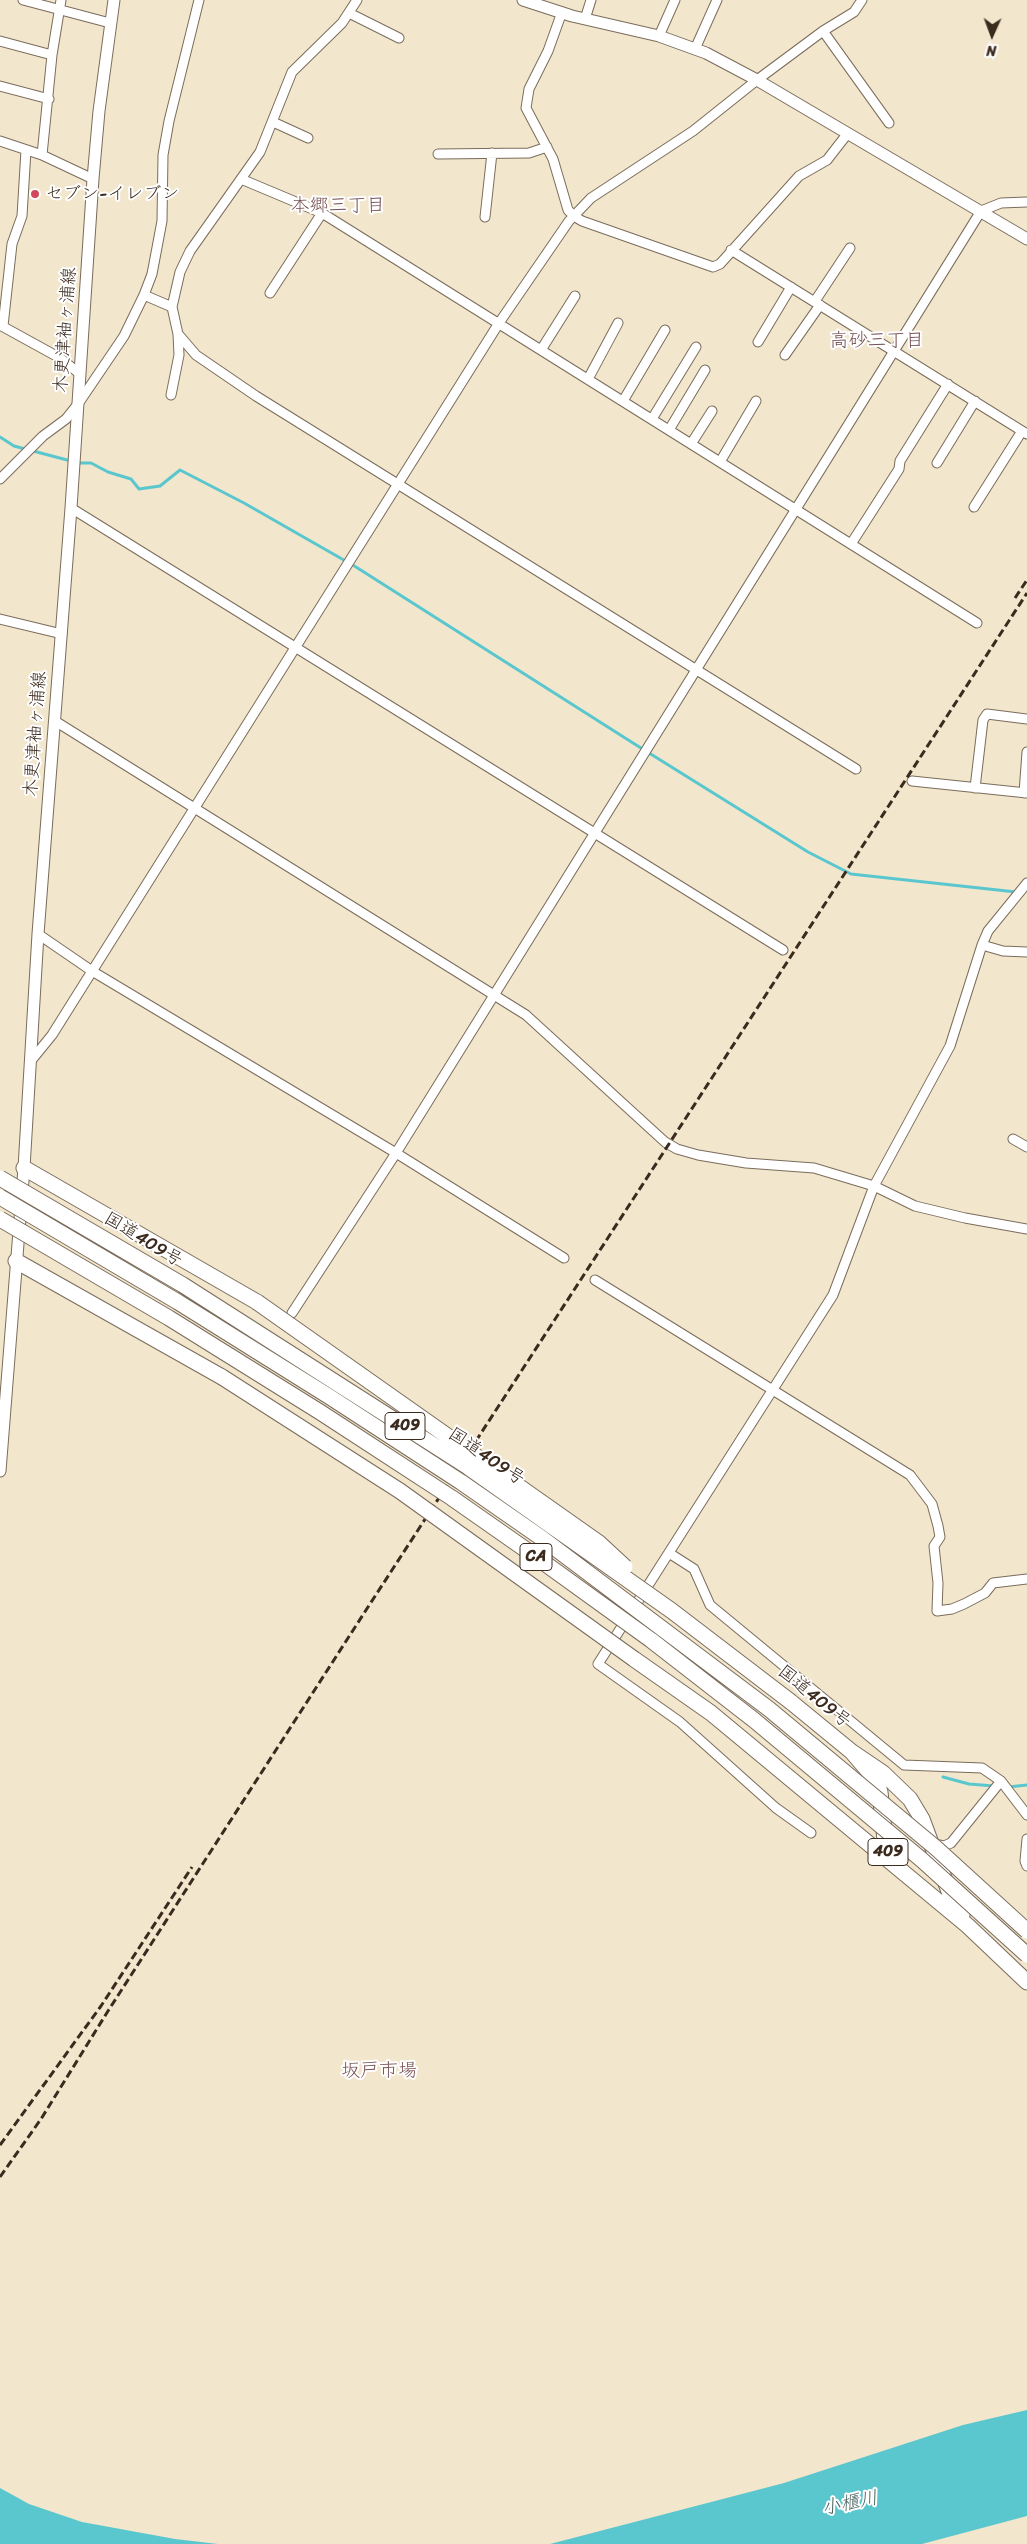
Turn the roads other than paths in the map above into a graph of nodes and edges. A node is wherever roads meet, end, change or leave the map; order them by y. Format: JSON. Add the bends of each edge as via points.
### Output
{"nodes":[{"id":1,"x":23,"y":0,"type":"edge"},
{"id":2,"x":61,"y":0,"type":"edge"},
{"id":3,"x":114,"y":0,"type":"edge"},
{"id":4,"x":199,"y":0,"type":"edge"},
{"id":5,"x":357,"y":0,"type":"edge"},
{"id":6,"x":523,"y":0,"type":"edge"},
{"id":7,"x":591,"y":0,"type":"edge"},
{"id":8,"x":674,"y":0,"type":"edge"},
{"id":9,"x":716,"y":0,"type":"edge"},
{"id":10,"x":862,"y":0,"type":"edge"},
{"id":11,"x":59,"y":10,"type":"junction"},
{"id":12,"x":562,"y":12,"type":"junction"},
{"id":13,"x":349,"y":13,"type":"junction"},
{"id":14,"x":585,"y":19,"type":"junction"},
{"id":15,"x":110,"y":23,"type":"junction"},
{"id":16,"x":823,"y":31,"type":"junction"},
{"id":17,"x":659,"y":36,"type":"junction"},
{"id":18,"x":399,"y":38,"type":"dead end"},
{"id":19,"x":0,"y":41,"type":"edge"},
{"id":20,"x":695,"y":49,"type":"junction"},
{"id":21,"x":52,"y":55,"type":"junction"},
{"id":22,"x":757,"y":80,"type":"junction"},
{"id":23,"x":0,"y":86,"type":"edge"},
{"id":24,"x":49,"y":99,"type":"junction"},
{"id":25,"x":273,"y":122,"type":"junction"},
{"id":26,"x":889,"y":123,"type":"dead end"},
{"id":27,"x":848,"y":133,"type":"junction"},
{"id":28,"x":308,"y":138,"type":"dead end"},
{"id":29,"x":0,"y":141,"type":"edge"},
{"id":30,"x":547,"y":147,"type":"junction"},
{"id":31,"x":26,"y":150,"type":"junction"},
{"id":32,"x":492,"y":153,"type":"junction"},
{"id":33,"x":438,"y":154,"type":"dead end"},
{"id":34,"x":42,"y":155,"type":"junction"},
{"id":35,"x":93,"y":179,"type":"junction"},
{"id":36,"x":241,"y":179,"type":"junction"},
{"id":37,"x":1027,"y":202,"type":"edge"},
{"id":38,"x":981,"y":211,"type":"junction"},
{"id":39,"x":322,"y":213,"type":"junction"},
{"id":40,"x":574,"y":216,"type":"junction"},
{"id":41,"x":484,"y":217,"type":"dead end"},
{"id":42,"x":1027,"y":239,"type":"edge"},
{"id":43,"x":850,"y":248,"type":"dead end"},
{"id":44,"x":731,"y":250,"type":"junction"},
{"id":45,"x":792,"y":287,"type":"junction"},
{"id":46,"x":270,"y":293,"type":"dead end"},
{"id":47,"x":144,"y":295,"type":"junction"},
{"id":48,"x":575,"y":296,"type":"dead end"},
{"id":49,"x":818,"y":303,"type":"junction"},
{"id":50,"x":172,"y":307,"type":"junction"},
{"id":51,"x":498,"y":323,"type":"junction"},
{"id":52,"x":618,"y":323,"type":"dead end"},
{"id":53,"x":1,"y":326,"type":"edge"},
{"id":54,"x":666,"y":330,"type":"dead end"},
{"id":55,"x":178,"y":334,"type":"junction"},
{"id":56,"x":758,"y":342,"type":"dead end"},
{"id":57,"x":696,"y":347,"type":"dead end"},
{"id":58,"x":541,"y":350,"type":"junction"},
{"id":59,"x":895,"y":350,"type":"junction"},
{"id":60,"x":785,"y":355,"type":"dead end"},
{"id":61,"x":705,"y":370,"type":"dead end"},
{"id":62,"x":80,"y":374,"type":"junction"},
{"id":63,"x":588,"y":379,"type":"junction"},
{"id":64,"x":948,"y":384,"type":"junction"},
{"id":65,"x":171,"y":395,"type":"dead end"},
{"id":66,"x":623,"y":401,"type":"junction"},
{"id":67,"x":756,"y":401,"type":"dead end"},
{"id":68,"x":975,"y":401,"type":"junction"},
{"id":69,"x":78,"y":404,"type":"junction"},
{"id":70,"x":712,"y":411,"type":"dead end"},
{"id":71,"x":652,"y":419,"type":"junction"},
{"id":72,"x":669,"y":430,"type":"junction"},
{"id":73,"x":1025,"y":432,"type":"edge"},
{"id":74,"x":691,"y":444,"type":"junction"},
{"id":75,"x":720,"y":462,"type":"junction"},
{"id":76,"x":937,"y":463,"type":"dead end"},
{"id":77,"x":0,"y":479,"type":"edge"},
{"id":78,"x":398,"y":485,"type":"junction"},
{"id":79,"x":974,"y":507,"type":"dead end"},
{"id":80,"x":72,"y":508,"type":"junction"},
{"id":81,"x":795,"y":509,"type":"junction"},
{"id":82,"x":850,"y":544,"type":"junction"},
{"id":83,"x":0,"y":620,"type":"edge"},
{"id":84,"x":977,"y":623,"type":"dead end"},
{"id":85,"x":62,"y":634,"type":"junction"},
{"id":86,"x":296,"y":647,"type":"junction"},
{"id":87,"x":695,"y":670,"type":"junction"},
{"id":88,"x":1027,"y":719,"type":"edge"},
{"id":89,"x":55,"y":721,"type":"junction"},
{"id":90,"x":1027,"y":752,"type":"edge"},
{"id":91,"x":856,"y":769,"type":"dead end"},
{"id":92,"x":912,"y":781,"type":"dead end"},
{"id":93,"x":975,"y":788,"type":"junction"},
{"id":94,"x":1025,"y":793,"type":"edge"},
{"id":95,"x":194,"y":808,"type":"junction"},
{"id":96,"x":594,"y":831,"type":"junction"},
{"id":97,"x":1027,"y":883,"type":"edge"},
{"id":98,"x":38,"y":934,"type":"junction"},
{"id":99,"x":982,"y":945,"type":"junction"},
{"id":100,"x":783,"y":950,"type":"dead end"},
{"id":101,"x":1027,"y":952,"type":"edge"},
{"id":102,"x":92,"y":970,"type":"junction"},
{"id":103,"x":493,"y":994,"type":"junction"},
{"id":104,"x":30,"y":1062,"type":"junction"},
{"id":105,"x":1013,"y":1139,"type":"dead end"},
{"id":106,"x":1027,"y":1147,"type":"edge"},
{"id":107,"x":396,"y":1153,"type":"junction"},
{"id":108,"x":24,"y":1168,"type":"junction"},
{"id":109,"x":0,"y":1178,"type":"edge"},
{"id":110,"x":874,"y":1186,"type":"junction"},
{"id":111,"x":0,"y":1198,"type":"edge"},
{"id":112,"x":0,"y":1220,"type":"edge"},
{"id":113,"x":1027,"y":1229,"type":"edge"},
{"id":114,"x":564,"y":1258,"type":"dead end"},
{"id":115,"x":16,"y":1261,"type":"junction"},
{"id":116,"x":595,"y":1280,"type":"dead end"},
{"id":117,"x":292,"y":1314,"type":"dead end"},
{"id":118,"x":773,"y":1390,"type":"junction"},
{"id":119,"x":0,"y":1471,"type":"edge"},
{"id":120,"x":669,"y":1553,"type":"junction"},
{"id":121,"x":1027,"y":1579,"type":"edge"},
{"id":122,"x":672,"y":1611,"type":"junction"},
{"id":123,"x":852,"y":1752,"type":"junction"},
{"id":124,"x":1001,"y":1781,"type":"junction"},
{"id":125,"x":1027,"y":1815,"type":"edge"},
{"id":126,"x":811,"y":1833,"type":"dead end"},
{"id":127,"x":1027,"y":1839,"type":"edge"},
{"id":128,"x":931,"y":1843,"type":"junction"},
{"id":129,"x":1027,"y":1866,"type":"edge"},
{"id":130,"x":898,"y":1868,"type":"junction"},
{"id":131,"x":968,"y":1926,"type":"junction"},
{"id":132,"x":1027,"y":1931,"type":"edge"},
{"id":133,"x":1027,"y":1956,"type":"edge"},
{"id":134,"x":1027,"y":1982,"type":"edge"}],
"edges":[{"from":1,"to":11,"type":"street"},
{"from":2,"to":11,"type":"street"},
{"from":3,"to":15,"type":"main road","name":"木更津袖ヶ浦線"},
{"from":4,"to":47,"type":"street","via":[[169,121],[164,155],[162,221],[152,274]]},
{"from":5,"to":13,"type":"street"},
{"from":6,"to":12,"type":"main road"},
{"from":7,"to":14,"type":"street"},
{"from":8,"to":17,"type":"street"},
{"from":9,"to":20,"type":"street"},
{"from":10,"to":16,"type":"street","via":[[854,12]]},
{"from":11,"to":15,"type":"street"},
{"from":11,"to":21,"type":"street"},
{"from":12,"to":14,"type":"main road"},
{"from":12,"to":30,"type":"street","via":[[526,98],[526,108]]},
{"from":13,"to":18,"type":"street"},
{"from":13,"to":25,"type":"street","via":[[292,72]]},
{"from":14,"to":17,"type":"main road"},
{"from":15,"to":35,"type":"main road","name":"木更津袖ヶ浦線"},
{"from":16,"to":22,"type":"street"},
{"from":16,"to":26,"type":"street"},
{"from":17,"to":20,"type":"main road"},
{"from":19,"to":21,"type":"street"},
{"from":20,"to":22,"type":"main road"},
{"from":21,"to":24,"type":"street"},
{"from":22,"to":27,"type":"main road"},
{"from":22,"to":40,"type":"street","via":[[693,131],[591,198]]},
{"from":23,"to":24,"type":"street"},
{"from":24,"to":34,"type":"street"},
{"from":25,"to":28,"type":"street"},
{"from":25,"to":36,"type":"street","via":[[260,152]]},
{"from":27,"to":38,"type":"main road"},
{"from":27,"to":44,"type":"street","via":[[827,160],[799,176]]},
{"from":29,"to":31,"type":"street"},
{"from":30,"to":32,"type":"street","via":[[529,153]]},
{"from":30,"to":40,"type":"street","via":[[564,198]]},
{"from":31,"to":34,"type":"street"},
{"from":31,"to":53,"type":"street","via":[[22,216],[12,244]]},
{"from":32,"to":33,"type":"street"},
{"from":32,"to":41,"type":"street"},
{"from":34,"to":35,"type":"street"},
{"from":35,"to":62,"type":"main road","name":"木更津袖ヶ浦線"},
{"from":36,"to":39,"type":"street"},
{"from":36,"to":50,"type":"street","via":[[190,251],[180,272]]},
{"from":37,"to":38,"type":"street","via":[[1001,203]]},
{"from":38,"to":42,"type":"main road"},
{"from":38,"to":59,"type":"street"},
{"from":39,"to":46,"type":"street"},
{"from":39,"to":51,"type":"street"},
{"from":40,"to":44,"type":"street","via":[[713,267],[720,264]]},
{"from":40,"to":51,"type":"street"},
{"from":43,"to":49,"type":"street"},
{"from":44,"to":45,"type":"street"},
{"from":45,"to":49,"type":"street"},
{"from":45,"to":56,"type":"street"},
{"from":47,"to":50,"type":"street"},
{"from":47,"to":69,"type":"street","via":[[124,336]]},
{"from":48,"to":58,"type":"street"},
{"from":49,"to":59,"type":"street"},
{"from":49,"to":60,"type":"street"},
{"from":50,"to":55,"type":"street"},
{"from":51,"to":58,"type":"street"},
{"from":51,"to":78,"type":"street"},
{"from":52,"to":63,"type":"street"},
{"from":53,"to":62,"type":"street","via":[[60,358]]},
{"from":54,"to":66,"type":"street"},
{"from":55,"to":65,"type":"street","via":[[179,355]]},
{"from":55,"to":78,"type":"street","via":[[218,372]]},
{"from":57,"to":71,"type":"street"},
{"from":58,"to":63,"type":"street"},
{"from":59,"to":64,"type":"street"},
{"from":59,"to":81,"type":"street"},
{"from":61,"to":72,"type":"street"},
{"from":62,"to":69,"type":"main road","name":"木更津袖ヶ浦線"},
{"from":63,"to":66,"type":"street"},
{"from":64,"to":68,"type":"street"},
{"from":64,"to":82,"type":"street","via":[[900,461],[899,469]]},
{"from":66,"to":71,"type":"street"},
{"from":67,"to":75,"type":"street"},
{"from":68,"to":73,"type":"street"},
{"from":68,"to":76,"type":"street"},
{"from":69,"to":77,"type":"street"},
{"from":69,"to":80,"type":"main road","name":"木更津袖ヶ浦線"},
{"from":70,"to":74,"type":"street"},
{"from":71,"to":72,"type":"street"},
{"from":72,"to":74,"type":"street"},
{"from":73,"to":79,"type":"street"},
{"from":74,"to":75,"type":"street"},
{"from":75,"to":81,"type":"street"},
{"from":78,"to":86,"type":"street"},
{"from":78,"to":87,"type":"street"},
{"from":80,"to":85,"type":"main road","name":"木更津袖ヶ浦線"},
{"from":80,"to":86,"type":"street"},
{"from":81,"to":82,"type":"street"},
{"from":81,"to":87,"type":"street"},
{"from":82,"to":84,"type":"street"},
{"from":83,"to":85,"type":"street"},
{"from":85,"to":89,"type":"main road","name":"木更津袖ヶ浦線"},
{"from":86,"to":95,"type":"street"},
{"from":86,"to":96,"type":"street"},
{"from":87,"to":91,"type":"street"},
{"from":87,"to":96,"type":"street"},
{"from":88,"to":93,"type":"street","via":[[986,714],[982,720]]},
{"from":89,"to":95,"type":"street"},
{"from":89,"to":98,"type":"main road","name":"木更津袖ヶ浦線"},
{"from":90,"to":94,"type":"street"},
{"from":92,"to":93,"type":"street"},
{"from":93,"to":94,"type":"street"},
{"from":95,"to":102,"type":"street"},
{"from":95,"to":103,"type":"street"},
{"from":96,"to":100,"type":"street"},
{"from":96,"to":103,"type":"street"},
{"from":97,"to":99,"type":"street","via":[[988,932]]},
{"from":98,"to":102,"type":"street"},
{"from":98,"to":104,"type":"main road","name":"木更津袖ヶ浦線"},
{"from":99,"to":101,"type":"street","via":[[1003,951]]},
{"from":99,"to":110,"type":"street","via":[[950,1046]]},
{"from":102,"to":104,"type":"street","via":[[52,1034]]},
{"from":102,"to":107,"type":"street"},
{"from":103,"to":107,"type":"street"},
{"from":103,"to":110,"type":"street","via":[[526,1015],[665,1142],[677,1149],[746,1163],[814,1168]]},
{"from":104,"to":108,"type":"main road","name":"木更津袖ヶ浦線"},
{"from":105,"to":106,"type":"street"},
{"from":107,"to":114,"type":"street"},
{"from":107,"to":117,"type":"street"},
{"from":108,"to":115,"type":"main road","name":"木更津袖ヶ浦線"},
{"from":108,"to":122,"type":"highway","bridge":true,"via":[[257,1302],[600,1543]]},
{"from":109,"to":122,"type":"highway","name":"国道409号","number":"409","bridge":true,"via":[[183,1285],[352,1391],[468,1466]]},
{"from":110,"to":113,"type":"street","via":[[915,1206]]},
{"from":110,"to":118,"type":"street","via":[[833,1296]]},
{"from":111,"to":132,"type":"highway","number":"CA","bridge":true,"via":[[178,1302],[330,1397],[543,1539],[769,1709],[936,1848]]},
{"from":112,"to":133,"type":"highway","number":"CA","bridge":true,"via":[[169,1318],[320,1412],[532,1554],[754,1720],[922,1860]]},
{"from":115,"to":119,"type":"main road","name":"木更津袖ヶ浦線"},
{"from":115,"to":130,"type":"highway","bridge":true,"via":[[222,1377],[408,1496],[711,1713]]},
{"from":116,"to":118,"type":"street"},
{"from":118,"to":120,"type":"street"},
{"from":118,"to":121,"type":"street","via":[[910,1474],[932,1504],[938,1526],[940,1537],[934,1546],[937,1611],[964,1604],[984,1593],[993,1583]]},
{"from":120,"to":124,"type":"street","via":[[694,1569],[710,1606],[904,1765],[982,1768]]},
{"from":120,"to":126,"type":"street","via":[[598,1664],[680,1722],[776,1808]]},
{"from":122,"to":123,"type":"highway","name":"国道409号","number":"409","bridge":true},
{"from":123,"to":128,"type":"highway","name":"国道409号","number":"409","via":[[883,1773],[910,1799]]},
{"from":123,"to":130,"type":"highway","name":"国道409号","number":"409","via":[[876,1780],[884,1840]]},
{"from":124,"to":125,"type":"street"},
{"from":124,"to":128,"type":"street","via":[[950,1843],[944,1846]]},
{"from":127,"to":129,"type":"street"},
{"from":128,"to":131,"type":"highway","name":"国道409号","number":"409","via":[[953,1902]]},
{"from":130,"to":131,"type":"highway","name":"国道409号","number":"409"},
{"from":131,"to":134,"type":"highway","name":"国道409号","number":"409"}]}
